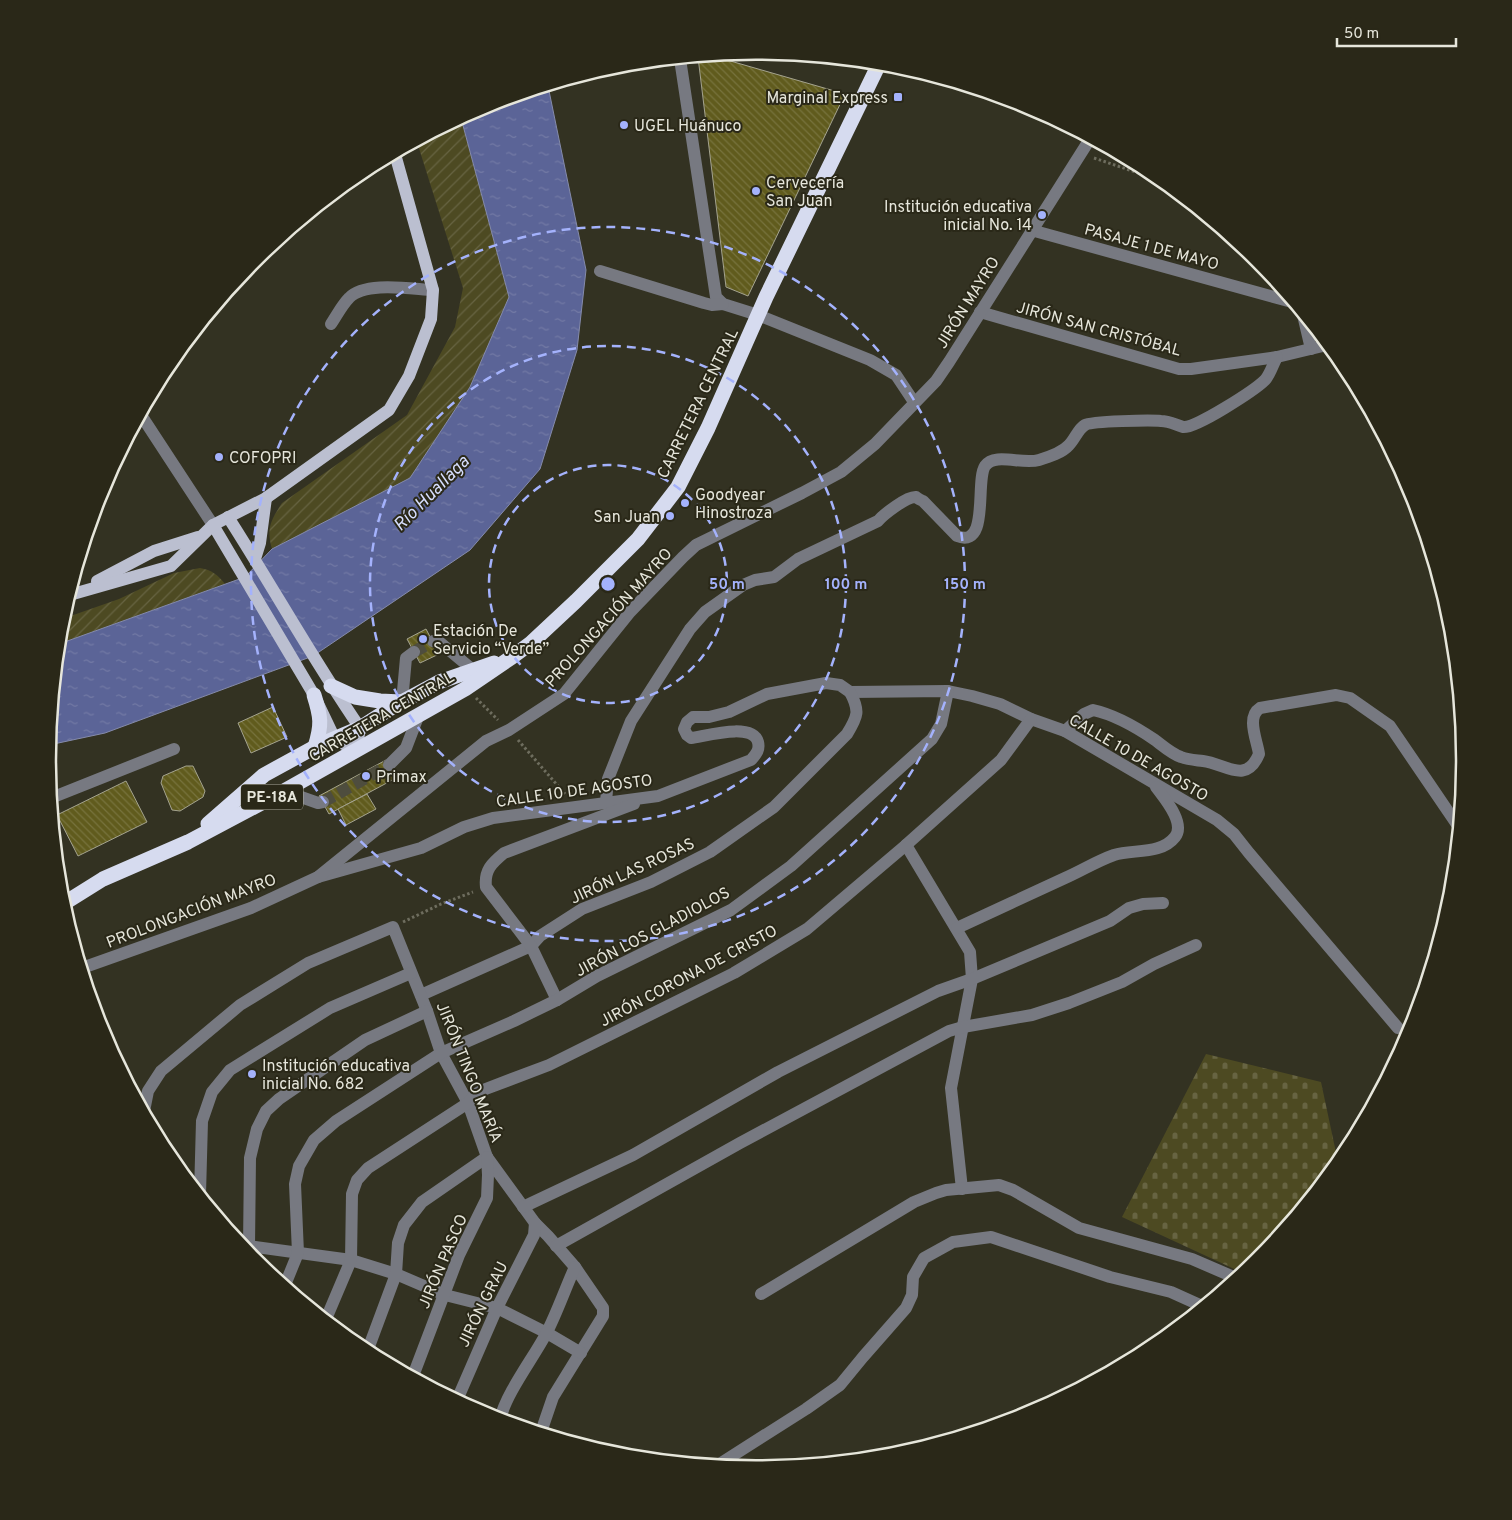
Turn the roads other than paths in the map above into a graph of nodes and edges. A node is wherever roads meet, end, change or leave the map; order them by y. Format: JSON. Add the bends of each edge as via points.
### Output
{"nodes":[{"id":1,"x":681,"y":65,"type":"edge"},
{"id":2,"x":877,"y":71,"type":"edge"},
{"id":3,"x":1087,"y":144,"type":"edge"},
{"id":4,"x":397,"y":160,"type":"edge"},
{"id":5,"x":1031,"y":230,"type":"junction"},
{"id":6,"x":600,"y":271,"type":"dead end"},
{"id":7,"x":433,"y":290,"type":"junction"},
{"id":8,"x":1282,"y":299,"type":"edge"},
{"id":9,"x":723,"y":304,"type":"junction"},
{"id":10,"x":980,"y":312,"type":"junction"},
{"id":11,"x":758,"y":316,"type":"junction"},
{"id":12,"x":331,"y":324,"type":"dead end"},
{"id":13,"x":1306,"y":328,"type":"edge"},
{"id":14,"x":1320,"y":347,"type":"edge"},
{"id":15,"x":1311,"y":349,"type":"junction"},
{"id":16,"x":1277,"y":357,"type":"junction"},
{"id":17,"x":914,"y":402,"type":"junction"},
{"id":18,"x":144,"y":420,"type":"edge"},
{"id":19,"x":266,"y":498,"type":"junction"},
{"id":20,"x":228,"y":517,"type":"junction"},
{"id":21,"x":213,"y":524,"type":"junction"},
{"id":22,"x":202,"y":536,"type":"junction"},
{"id":23,"x":256,"y":560,"type":"junction"},
{"id":24,"x":77,"y":591,"type":"edge"},
{"id":25,"x":77,"y":592,"type":"edge"},
{"id":26,"x":433,"y":642,"type":"dead end"},
{"id":27,"x":414,"y":652,"type":"tunnel mouth"},
{"id":28,"x":512,"y":657,"type":"junction"},
{"id":29,"x":473,"y":670,"type":"junction"},
{"id":30,"x":327,"y":680,"type":"junction"},
{"id":31,"x":311,"y":689,"type":"junction"},
{"id":32,"x":948,"y":691,"type":"junction"},
{"id":33,"x":850,"y":692,"type":"junction"},
{"id":34,"x":402,"y":702,"type":"junction"},
{"id":35,"x":419,"y":714,"type":"junction"},
{"id":36,"x":1031,"y":719,"type":"junction"},
{"id":37,"x":360,"y":728,"type":"junction"},
{"id":38,"x":1065,"y":731,"type":"junction"},
{"id":39,"x":335,"y":739,"type":"junction"},
{"id":40,"x":315,"y":748,"type":"junction"},
{"id":41,"x":174,"y":749,"type":"dead end"},
{"id":42,"x":356,"y":751,"type":"junction"},
{"id":43,"x":389,"y":765,"type":"tunnel mouth"},
{"id":44,"x":1153,"y":783,"type":"junction"},
{"id":45,"x":284,"y":791,"type":"junction"},
{"id":46,"x":58,"y":795,"type":"edge"},
{"id":47,"x":658,"y":796,"type":"junction"},
{"id":48,"x":322,"y":802,"type":"tunnel mouth"},
{"id":49,"x":606,"y":802,"type":"junction"},
{"id":50,"x":1453,"y":818,"type":"edge"},
{"id":51,"x":188,"y":842,"type":"junction"},
{"id":52,"x":906,"y":845,"type":"junction"},
{"id":53,"x":318,"y":877,"type":"junction"},
{"id":54,"x":71,"y":899,"type":"edge"},
{"id":55,"x":1163,"y":903,"type":"dead end"},
{"id":56,"x":957,"y":928,"type":"junction"},
{"id":57,"x":1196,"y":945,"type":"dead end"},
{"id":58,"x":531,"y":946,"type":"junction"},
{"id":59,"x":87,"y":966,"type":"edge"},
{"id":60,"x":411,"y":973,"type":"junction"},
{"id":61,"x":972,"y":979,"type":"junction"},
{"id":62,"x":421,"y":995,"type":"junction"},
{"id":63,"x":557,"y":1000,"type":"junction"},
{"id":64,"x":427,"y":1011,"type":"junction"},
{"id":65,"x":963,"y":1026,"type":"junction"},
{"id":66,"x":1398,"y":1028,"type":"dead end"},
{"id":67,"x":441,"y":1053,"type":"junction"},
{"id":68,"x":146,"y":1102,"type":"edge"},
{"id":69,"x":468,"y":1103,"type":"junction"},
{"id":70,"x":487,"y":1157,"type":"junction"},
{"id":71,"x":200,"y":1185,"type":"edge"},
{"id":72,"x":962,"y":1189,"type":"junction"},
{"id":73,"x":523,"y":1207,"type":"junction"},
{"id":74,"x":535,"y":1223,"type":"junction"},
{"id":75,"x":245,"y":1238,"type":"edge"},
{"id":76,"x":556,"y":1246,"type":"junction"},
{"id":77,"x":254,"y":1247,"type":"edge"},
{"id":78,"x":298,"y":1253,"type":"junction"},
{"id":79,"x":351,"y":1260,"type":"junction"},
{"id":80,"x":575,"y":1267,"type":"junction"},
{"id":81,"x":396,"y":1274,"type":"junction"},
{"id":82,"x":1229,"y":1275,"type":"edge"},
{"id":83,"x":287,"y":1279,"type":"edge"},
{"id":84,"x":761,"y":1294,"type":"dead end"},
{"id":85,"x":445,"y":1295,"type":"junction"},
{"id":86,"x":1196,"y":1303,"type":"edge"},
{"id":87,"x":497,"y":1308,"type":"junction"},
{"id":88,"x":328,"y":1314,"type":"edge"},
{"id":89,"x":547,"y":1333,"type":"junction"},
{"id":90,"x":370,"y":1344,"type":"edge"},
{"id":91,"x":581,"y":1354,"type":"junction"},
{"id":92,"x":415,"y":1371,"type":"edge"},
{"id":93,"x":459,"y":1393,"type":"edge"},
{"id":94,"x":503,"y":1412,"type":"edge"},
{"id":95,"x":543,"y":1427,"type":"edge"},
{"id":96,"x":728,"y":1459,"type":"edge"}],
"edges":[{"from":1,"to":9,"type":"street","via":[[716,297]]},
{"from":2,"to":11,"type":"highway","name":"CARRETERA CENTRAL","number":"PE-18A"},
{"from":3,"to":5,"type":"street","name":"JIRÓN MAYRO"},
{"from":4,"to":7,"type":"main road"},
{"from":5,"to":8,"type":"street","name":"PASAJE 1 DE MAYO"},
{"from":5,"to":10,"type":"street","name":"JIRÓN MAYRO"},
{"from":6,"to":9,"type":"street","via":[[704,303]]},
{"from":7,"to":12,"type":"street","via":[[374,288],[358,291],[349,298]]},
{"from":7,"to":19,"type":"main road","via":[[432,319],[409,376],[389,410]]},
{"from":9,"to":11,"type":"street"},
{"from":10,"to":16,"type":"street","name":"JIRÓN SAN CRISTÓBAL","via":[[1179,368]]},
{"from":10,"to":17,"type":"street","name":"JIRÓN MAYRO","via":[[940,374]]},
{"from":11,"to":17,"type":"street","via":[[884,367],[896,375]]},
{"from":11,"to":28,"type":"highway","name":"CARRETERA CENTRAL","number":"PE-18A","via":[[678,487],[638,539],[570,607]]},
{"from":13,"to":15,"type":"street"},
{"from":14,"to":15,"type":"street","name":"JIRÓN SAN CRISTÓBAL"},
{"from":15,"to":16,"type":"street","name":"JIRÓN SAN CRISTÓBAL"},
{"from":16,"to":49,"type":"street","via":[[1266,380],[1203,421],[1184,427],[1162,421],[1086,424],[1069,446],[1037,461],[1017,462],[1000,458],[990,461],[982,474],[978,522],[968,538],[956,536],[916,497],[878,521],[798,559],[774,577],[755,580],[726,596],[690,629],[631,722],[608,779]]},
{"from":17,"to":53,"type":"street","name":"PROLONGACIÓN MAYRO","via":[[874,444],[841,472],[696,546],[683,556],[630,612],[564,694],[486,741]]},
{"from":18,"to":21,"type":"street"},
{"from":19,"to":20,"type":"main road"},
{"from":19,"to":23,"type":"main road"},
{"from":20,"to":21,"type":"main road"},
{"from":20,"to":23,"type":"main road"},
{"from":21,"to":22,"type":"main road"},
{"from":21,"to":31,"type":"main road"},
{"from":22,"to":24,"type":"main road","via":[[154,551]]},
{"from":22,"to":25,"type":"main road","via":[[171,566]]},
{"from":23,"to":30,"type":"main road"},
{"from":26,"to":29,"type":"street","via":[[436,640]]},
{"from":27,"to":34,"type":"street","via":[[406,658]]},
{"from":28,"to":29,"type":"highway","number":"PE-18A"},
{"from":28,"to":35,"type":"highway","name":"CARRETERA CENTRAL","number":"PE-18A","via":[[465,689]]},
{"from":29,"to":34,"type":"highway","number":"PE-18A","via":[[439,682]]},
{"from":30,"to":31,"type":"main road"},
{"from":30,"to":34,"type":"highway","via":[[355,697]]},
{"from":30,"to":37,"type":"main road"},
{"from":31,"to":39,"type":"main road"},
{"from":31,"to":40,"type":"highway","via":[[320,716]]},
{"from":32,"to":33,"type":"street","name":"CALLE 10 DE AGOSTO"},
{"from":32,"to":36,"type":"street","name":"CALLE 10 DE AGOSTO","via":[[1000,704]]},
{"from":32,"to":63,"type":"street","name":"JIRÓN LOS GLADIOLOS","via":[[941,724],[932,739],[791,866],[731,910],[597,976]]},
{"from":33,"to":47,"type":"street","name":"CALLE 10 DE AGOSTO","via":[[840,685],[826,683],[767,694],[729,712],[692,717],[684,729],[691,738],[746,731],[756,738],[757,753],[751,760]]},
{"from":33,"to":58,"type":"street","name":"JIRÓN LAS ROSAS","via":[[856,704],[856,719],[848,734],[774,807],[710,852],[651,882],[582,909],[540,936]]},
{"from":34,"to":37,"type":"highway","number":"PE-18A"},
{"from":35,"to":42,"type":"highway","name":"CARRETERA CENTRAL","number":"PE-18A"},
{"from":35,"to":43,"type":"street","via":[[406,748]]},
{"from":36,"to":38,"type":"street","name":"CALLE 10 DE AGOSTO"},
{"from":36,"to":52,"type":"street","name":"JIRÓN CORONA DE CRISTO","via":[[1001,760]]},
{"from":37,"to":39,"type":"highway","number":"PE-18A"},
{"from":37,"to":42,"type":"main road"},
{"from":38,"to":44,"type":"street","name":"CALLE 10 DE AGOSTO"},
{"from":38,"to":50,"type":"street","via":[[1084,714],[1094,710],[1134,726],[1179,757],[1243,771],[1254,764],[1259,754],[1253,717],[1260,708],[1343,696],[1390,726]]},
{"from":39,"to":40,"type":"highway","number":"PE-18A"},
{"from":39,"to":42,"type":"main road"},
{"from":40,"to":51,"type":"highway","number":"PE-18A","via":[[264,775]]},
{"from":41,"to":46,"type":"street"},
{"from":42,"to":45,"type":"highway","name":"CARRETERA CENTRAL","number":"PE-18A"},
{"from":44,"to":56,"type":"street","via":[[1175,815],[1179,827],[1176,836],[1168,843],[1154,849],[1114,855]]},
{"from":44,"to":66,"type":"street","name":"CALLE 10 DE AGOSTO","via":[[1217,820],[1234,834]]},
{"from":45,"to":48,"type":"street"},
{"from":45,"to":51,"type":"highway","name":"CARRETERA CENTRAL","number":"PE-18A"},
{"from":47,"to":49,"type":"street","name":"CALLE 10 DE AGOSTO"},
{"from":47,"to":58,"type":"street","via":[[504,853],[492,863],[484,877],[486,887]]},
{"from":49,"to":53,"type":"street","name":"CALLE 10 DE AGOSTO","via":[[493,818],[464,827],[421,848]]},
{"from":51,"to":54,"type":"highway","name":"CARRETERA CENTRAL","number":"PE-18A","via":[[103,879]]},
{"from":52,"to":56,"type":"street"},
{"from":52,"to":69,"type":"street","name":"JIRÓN CORONA DE CRISTO","via":[[808,930],[734,973],[549,1065],[483,1090]]},
{"from":53,"to":59,"type":"street","name":"PROLONGACIÓN MAYRO","via":[[251,908]]},
{"from":55,"to":61,"type":"street","via":[[1129,908],[1110,921]]},
{"from":56,"to":61,"type":"street","via":[[970,952]]},
{"from":57,"to":65,"type":"street","via":[[1122,982],[1069,1003],[1032,1015]]},
{"from":58,"to":62,"type":"street","name":"JIRÓN LAS ROSAS"},
{"from":58,"to":63,"type":"street"},
{"from":60,"to":62,"type":"street","name":"JIRÓN TINGO MARÍA"},
{"from":60,"to":68,"type":"street","name":"JIRÓN TINGO MARÍA","via":[[393,927],[308,963],[240,1005],[161,1071],[148,1091]]},
{"from":60,"to":71,"type":"street","via":[[330,1008],[230,1070],[212,1092],[202,1121]]},
{"from":61,"to":65,"type":"street"},
{"from":61,"to":73,"type":"street","via":[[902,1008],[778,1072],[632,1155]]},
{"from":62,"to":64,"type":"street","name":"JIRÓN TINGO MARÍA"},
{"from":63,"to":67,"type":"street","name":"JIRÓN LOS GLADIOLOS"},
{"from":64,"to":67,"type":"street","name":"JIRÓN TINGO MARÍA"},
{"from":64,"to":75,"type":"street","via":[[365,1040],[266,1111],[256,1129],[250,1158]]},
{"from":65,"to":72,"type":"street","via":[[951,1088]]},
{"from":65,"to":76,"type":"street"},
{"from":67,"to":69,"type":"street","name":"JIRÓN TINGO MARÍA"},
{"from":67,"to":78,"type":"street","name":"JIRÓN LOS GLADIOLOS","via":[[336,1121],[314,1140],[299,1166],[295,1184]]},
{"from":69,"to":70,"type":"street","name":"JIRÓN TINGO MARÍA"},
{"from":69,"to":79,"type":"street","name":"JIRÓN CORONA DE CRISTO","via":[[379,1160],[358,1180],[352,1194]]},
{"from":70,"to":73,"type":"street","name":"JIRÓN TINGO MARÍA"},
{"from":70,"to":81,"type":"street","via":[[422,1202],[413,1212],[398,1242]]},
{"from":70,"to":85,"type":"street","name":"JIRÓN PASCO","via":[[487,1198],[459,1255]]},
{"from":72,"to":82,"type":"street","via":[[998,1185],[1079,1228],[1192,1259]]},
{"from":72,"to":84,"type":"street","via":[[936,1193],[914,1202]]},
{"from":73,"to":74,"type":"street","name":"JIRÓN TINGO MARÍA"},
{"from":74,"to":76,"type":"street","name":"JIRÓN TINGO MARÍA"},
{"from":74,"to":87,"type":"street","name":"JIRÓN GRAU","via":[[534,1235]]},
{"from":76,"to":80,"type":"street","name":"JIRÓN TINGO MARÍA"},
{"from":77,"to":78,"type":"street"},
{"from":78,"to":79,"type":"street"},
{"from":78,"to":83,"type":"street"},
{"from":79,"to":81,"type":"street"},
{"from":79,"to":88,"type":"street"},
{"from":80,"to":89,"type":"street"},
{"from":80,"to":91,"type":"street","name":"JIRÓN TINGO MARÍA","via":[[603,1308],[603,1316]]},
{"from":81,"to":85,"type":"street"},
{"from":81,"to":90,"type":"street"},
{"from":85,"to":87,"type":"street"},
{"from":85,"to":92,"type":"street","name":"JIRÓN PASCO"},
{"from":86,"to":96,"type":"street","via":[[1171,1292],[1110,1277],[992,1237],[953,1242],[924,1258],[913,1277],[912,1295],[906,1308],[840,1385]]},
{"from":87,"to":89,"type":"street"},
{"from":87,"to":93,"type":"street","name":"JIRÓN GRAU"},
{"from":89,"to":91,"type":"street"},
{"from":89,"to":94,"type":"street"},
{"from":91,"to":95,"type":"street","via":[[553,1397]]}]}
